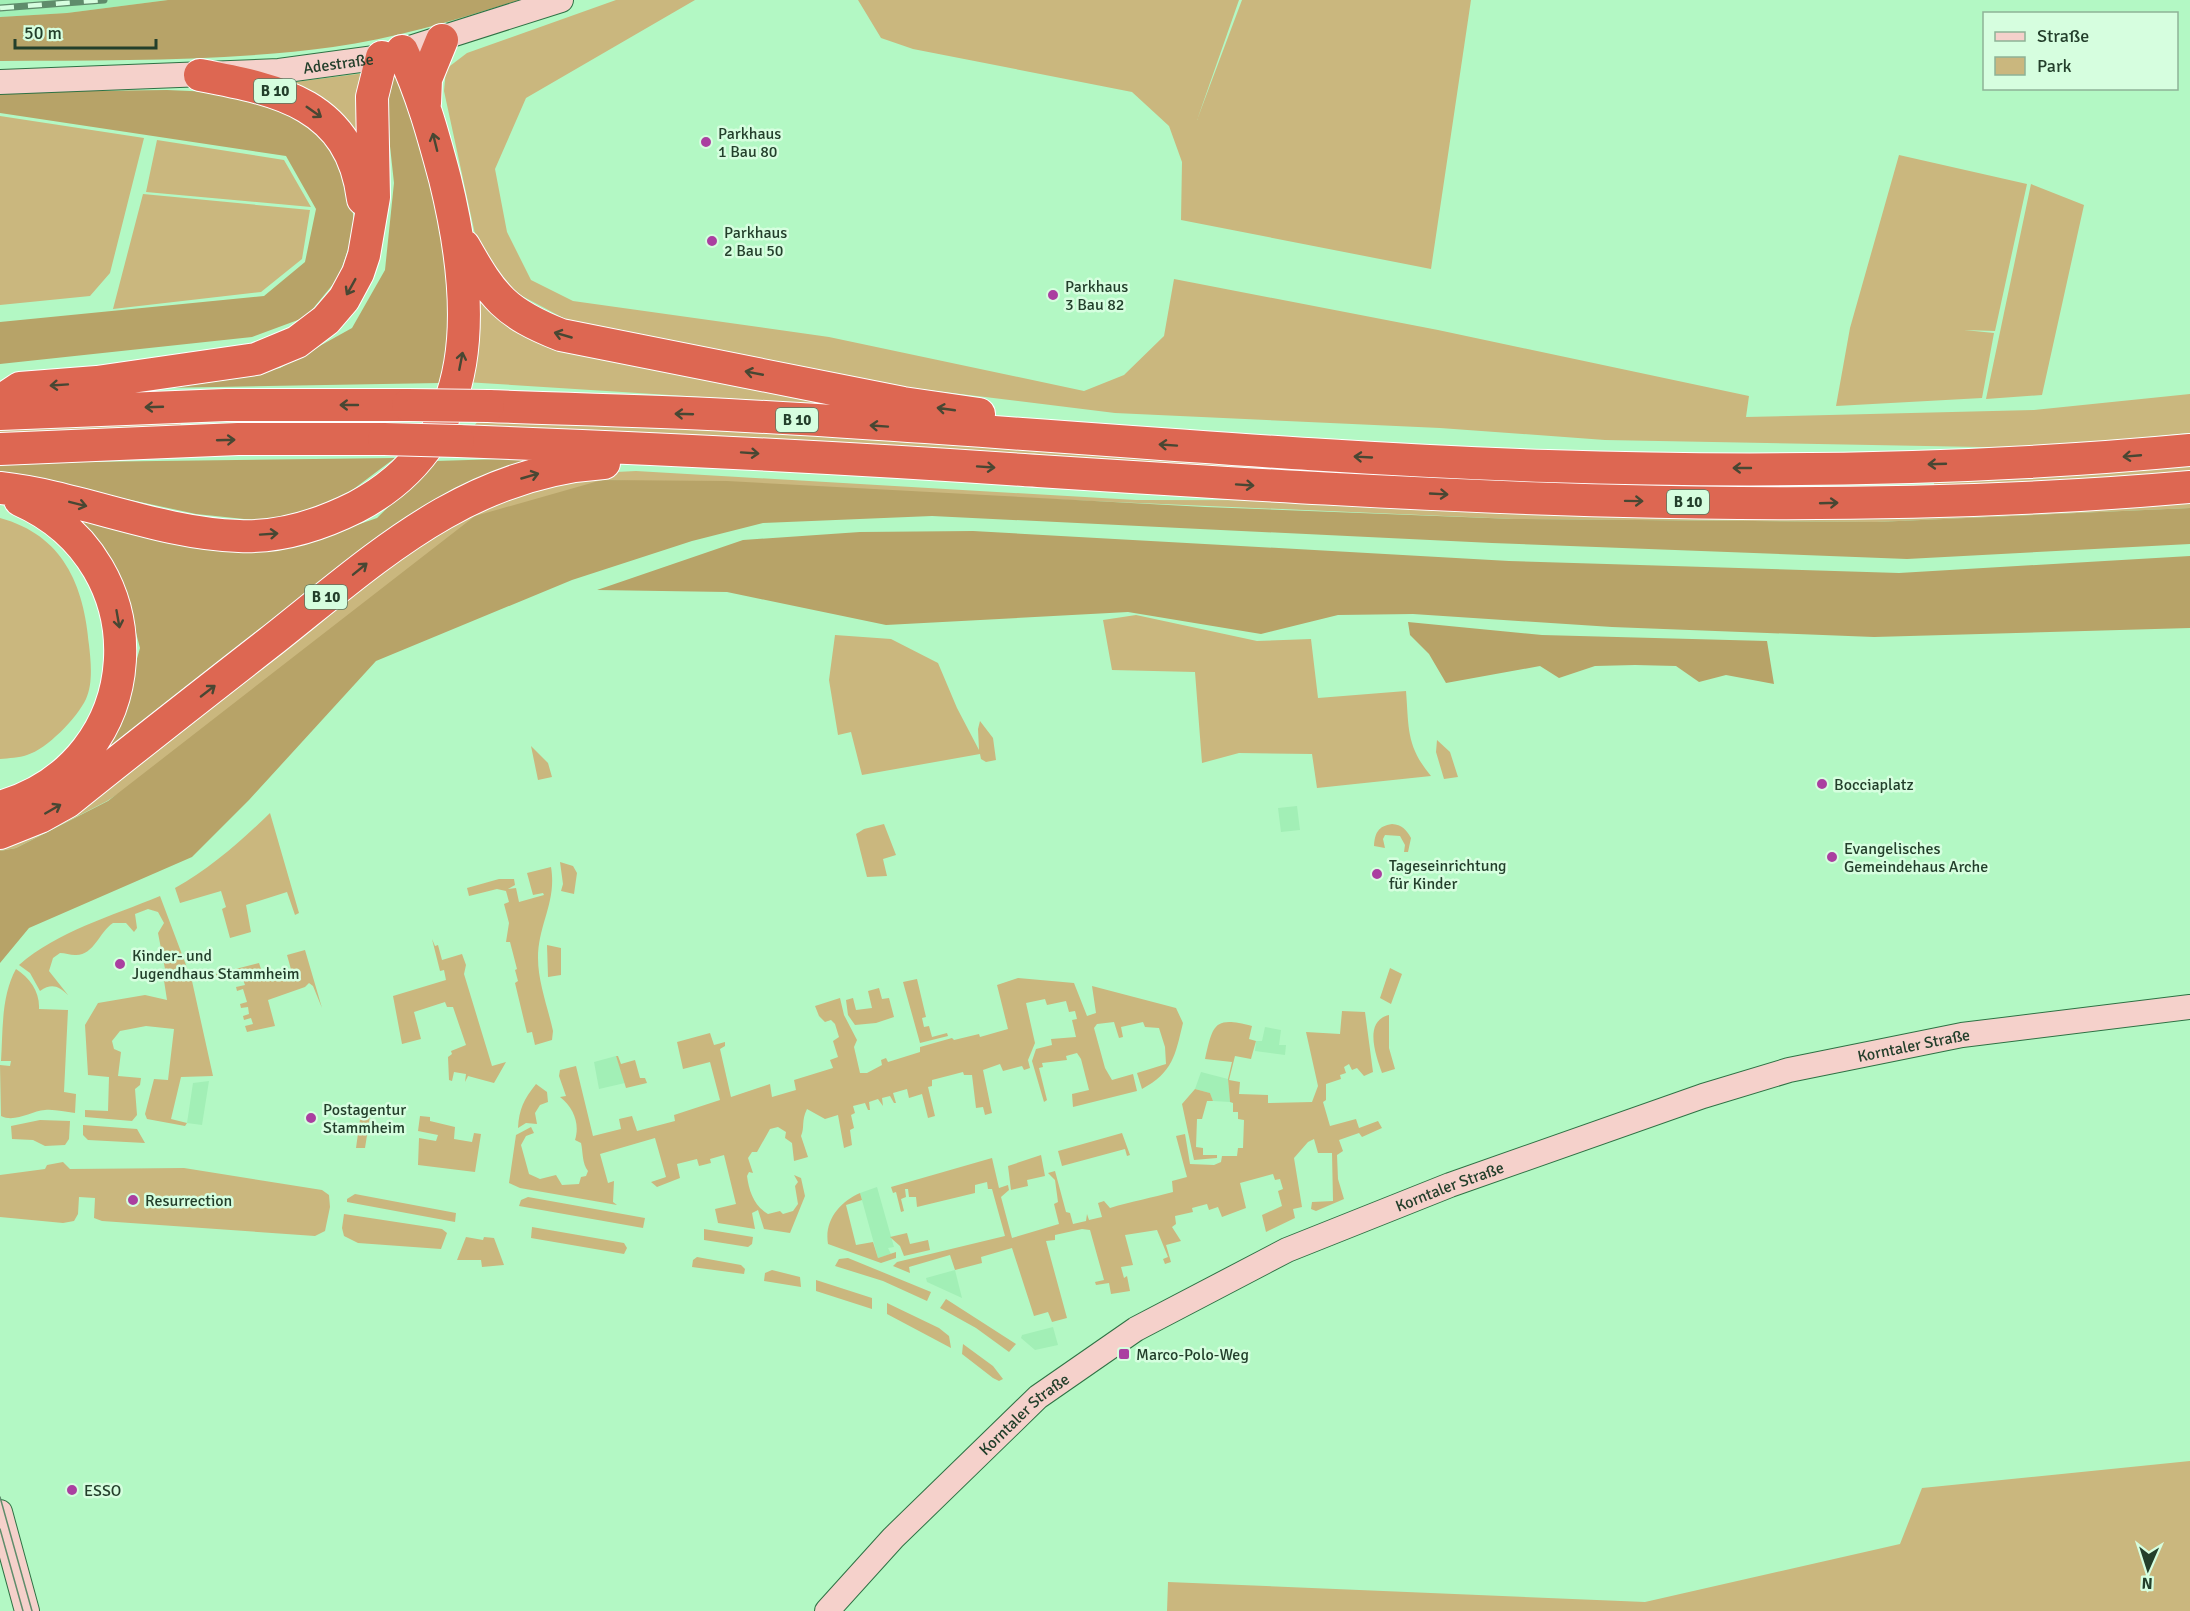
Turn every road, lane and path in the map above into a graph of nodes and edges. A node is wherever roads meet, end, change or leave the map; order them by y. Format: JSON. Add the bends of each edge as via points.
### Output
{"nodes":[{"id":1,"x":561,"y":0,"type":"edge"},
{"id":2,"x":442,"y":40,"type":"junction"},
{"id":3,"x":392,"y":54,"type":"junction"},
{"id":4,"x":200,"y":75,"type":"junction"},
{"id":5,"x":0,"y":82,"type":"edge"},
{"id":6,"x":426,"y":104,"type":"junction"},
{"id":7,"x":367,"y":231,"type":"junction"},
{"id":8,"x":459,"y":236,"type":"junction"},
{"id":9,"x":0,"y":401,"type":"edge"},
{"id":10,"x":0,"y":414,"type":"edge"},
{"id":11,"x":1105,"y":441,"type":"junction"},
{"id":12,"x":0,"y":449,"type":"edge"},
{"id":13,"x":691,"y":449,"type":"junction"},
{"id":14,"x":2190,"y":450,"type":"edge"},
{"id":15,"x":2190,"y":487,"type":"edge"},
{"id":16,"x":0,"y":490,"type":"edge"},
{"id":17,"x":0,"y":807,"type":"edge"},
{"id":18,"x":0,"y":833,"type":"edge"},
{"id":19,"x":2190,"y":1007,"type":"edge"},
{"id":20,"x":0,"y":1512,"type":"edge"},
{"id":21,"x":27,"y":1611,"type":"edge"},
{"id":22,"x":827,"y":1611,"type":"edge"}],
"edges":[{"from":1,"to":2,"type":"street","name":"Adestraße"},
{"from":2,"to":3,"type":"street","name":"Adestraße"},
{"from":2,"to":6,"type":"highway","via":[[426,79]]},
{"from":3,"to":4,"type":"street","name":"Adestraße","via":[[279,70]]},
{"from":3,"to":6,"type":"highway"},
{"from":3,"to":7,"type":"highway","number":"B 10","via":[[372,97],[374,197]]},
{"from":4,"to":5,"type":"street","name":"Adestraße"},
{"from":4,"to":7,"type":"highway","number":"B 10","one_way":true,"via":[[281,93],[321,116],[338,134],[360,177]]},
{"from":8,"to":6,"type":"highway","one_way":true},
{"from":7,"to":9,"type":"highway","number":"B 10","one_way":true,"via":[[358,273],[344,299],[311,333],[282,349],[221,366],[20,388]]},
{"from":11,"to":8,"type":"highway","one_way":true,"via":[[1059,422],[903,402],[561,335],[532,324],[499,301]]},
{"from":16,"to":8,"type":"highway","one_way":true,"via":[[32,492],[178,530],[240,536],[289,532],[338,516],[379,495],[411,465],[442,424],[457,382],[465,339]]},
{"from":11,"to":10,"type":"highway","number":"B 10","one_way":true,"bridge":true,"via":[[729,415],[488,406],[226,405]]},
{"from":14,"to":11,"type":"highway","number":"B 10","one_way":true,"via":[[2083,459],[1689,469],[1547,466]]},
{"from":12,"to":13,"type":"highway","number":"B 10","one_way":true,"bridge":true,"via":[[238,439],[384,439]]},
{"from":13,"to":15,"type":"highway","number":"B 10","one_way":true,"via":[[1265,486],[1538,499],[1793,504],[2094,496]]},
{"from":18,"to":13,"type":"highway","number":"B 10","one_way":true,"via":[[67,802],[374,557],[474,497],[507,482],[566,465],[648,464]]},
{"from":16,"to":17,"type":"highway","one_way":true,"via":[[42,510],[86,549],[111,594],[121,645],[110,710],[84,753],[47,785]]},
{"from":19,"to":22,"type":"street","name":"Korntaler Straße","via":[[1962,1035],[1789,1070],[1450,1185],[1287,1251],[1136,1329],[1038,1397],[893,1538]]},
{"from":20,"to":21,"type":"street"}]}
